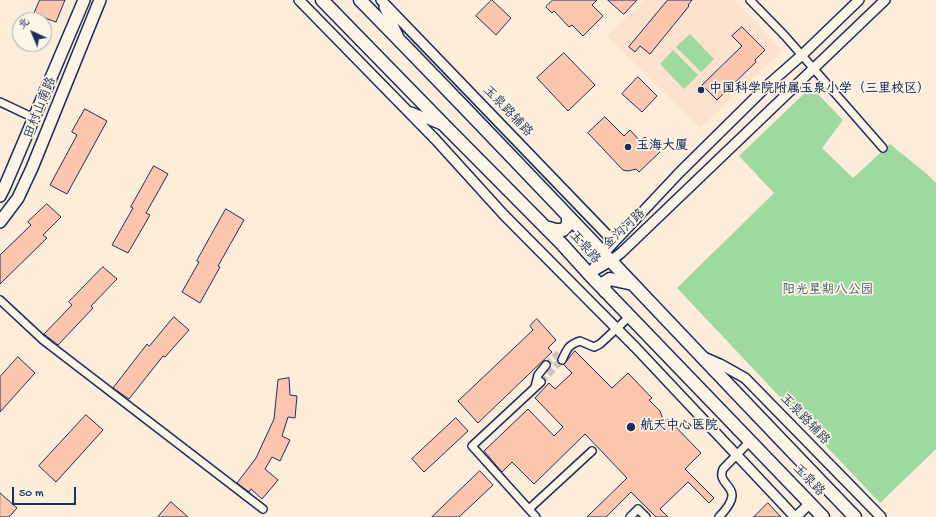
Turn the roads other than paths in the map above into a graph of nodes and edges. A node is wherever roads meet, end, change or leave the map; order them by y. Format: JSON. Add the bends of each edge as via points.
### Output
{"nodes":[{"id":1,"x":84,"y":0,"type":"edge"},
{"id":2,"x":100,"y":0,"type":"edge"},
{"id":3,"x":299,"y":0,"type":"edge"},
{"id":4,"x":322,"y":0,"type":"edge"},
{"id":5,"x":360,"y":0,"type":"edge"},
{"id":6,"x":381,"y":0,"type":"edge"},
{"id":7,"x":750,"y":0,"type":"edge"},
{"id":8,"x":859,"y":0,"type":"edge"},
{"id":9,"x":885,"y":0,"type":"edge"},
{"id":10,"x":401,"y":42,"type":"junction"},
{"id":11,"x":802,"y":55,"type":"junction"},
{"id":12,"x":814,"y":68,"type":"junction"},
{"id":13,"x":0,"y":102,"type":"edge"},
{"id":14,"x":406,"y":110,"type":"junction"},
{"id":15,"x":34,"y":118,"type":"junction"},
{"id":16,"x":446,"y":128,"type":"junction"},
{"id":17,"x":882,"y":148,"type":"dead end"},
{"id":18,"x":0,"y":196,"type":"edge"},
{"id":19,"x":568,"y":216,"type":"junction"},
{"id":20,"x":0,"y":222,"type":"edge"},
{"id":21,"x":545,"y":227,"type":"junction"},
{"id":22,"x":614,"y":242,"type":"junction"},
{"id":23,"x":608,"y":257,"type":"junction"},
{"id":24,"x":589,"y":274,"type":"junction"},
{"id":25,"x":633,"y":284,"type":"junction"},
{"id":26,"x":605,"y":291,"type":"junction"},
{"id":27,"x":0,"y":300,"type":"edge"},
{"id":28,"x":630,"y":316,"type":"junction"},
{"id":29,"x":617,"y":328,"type":"junction"},
{"id":30,"x":700,"y":355,"type":"junction"},
{"id":31,"x":561,"y":357,"type":"tunnel mouth"},
{"id":32,"x":546,"y":365,"type":"tunnel mouth"},
{"id":33,"x":541,"y":382,"type":"tunnel mouth"},
{"id":34,"x":535,"y":387,"type":"junction"},
{"id":35,"x":750,"y":441,"type":"junction"},
{"id":36,"x":592,"y":451,"type":"dead end"},
{"id":37,"x":737,"y":455,"type":"junction"},
{"id":38,"x":810,"y":503,"type":"junction"},
{"id":39,"x":263,"y":509,"type":"dead end"},
{"id":40,"x":529,"y":509,"type":"junction"},
{"id":41,"x":536,"y":517,"type":"edge"},
{"id":42,"x":630,"y":517,"type":"edge"},
{"id":43,"x":646,"y":517,"type":"edge"},
{"id":44,"x":719,"y":517,"type":"edge"},
{"id":45,"x":795,"y":517,"type":"edge"},
{"id":46,"x":823,"y":517,"type":"edge"},
{"id":47,"x":855,"y":517,"type":"edge"},
{"id":48,"x":880,"y":517,"type":"edge"}],
"edges":[{"from":1,"to":15,"type":"main road","name":"田村山南路"},
{"from":2,"to":20,"type":"main road","name":"田村山南路","via":[[32,168],[18,198]]},
{"from":3,"to":14,"type":"street"},
{"from":4,"to":16,"type":"main road","name":"玉泉路"},
{"from":5,"to":10,"type":"main road","name":"玉泉路"},
{"from":6,"to":10,"type":"street"},
{"from":6,"to":22,"type":"street","name":"玉泉路辅路"},
{"from":7,"to":11,"type":"street"},
{"from":8,"to":11,"type":"street","name":"金沟河路"},
{"from":9,"to":12,"type":"street","name":"金沟河路"},
{"from":10,"to":19,"type":"main road","name":"玉泉路"},
{"from":11,"to":12,"type":"street"},
{"from":11,"to":22,"type":"street","name":"金沟河路","via":[[769,84]]},
{"from":12,"to":17,"type":"street"},
{"from":12,"to":23,"type":"street","name":"金沟河路"},
{"from":13,"to":15,"type":"street"},
{"from":14,"to":16,"type":"street"},
{"from":14,"to":29,"type":"street","via":[[504,215]]},
{"from":15,"to":18,"type":"main road","name":"田村山南路"},
{"from":16,"to":21,"type":"main road","name":"玉泉路"},
{"from":19,"to":21,"type":"main road","via":[[568,225],[563,230]]},
{"from":19,"to":23,"type":"main road","name":"玉泉路"},
{"from":21,"to":24,"type":"main road","name":"玉泉路"},
{"from":22,"to":23,"type":"street","name":"金沟河路"},
{"from":23,"to":24,"type":"street","name":"金沟河路"},
{"from":23,"to":25,"type":"main road","name":"玉泉路"},
{"from":24,"to":26,"type":"main road","name":"玉泉路"},
{"from":25,"to":26,"type":"main road","via":[[610,279],[604,284]]},
{"from":25,"to":30,"type":"main road","name":"玉泉路"},
{"from":26,"to":28,"type":"main road","name":"玉泉路"},
{"from":27,"to":39,"type":"street","via":[[43,340]]},
{"from":28,"to":29,"type":"street"},
{"from":28,"to":35,"type":"main road","name":"玉泉路"},
{"from":29,"to":31,"type":"street","via":[[594,347],[580,341],[571,344]]},
{"from":29,"to":37,"type":"street"},
{"from":30,"to":47,"type":"main road","name":"玉泉路"},
{"from":30,"to":48,"type":"street","name":"玉泉路辅路","via":[[745,378]]},
{"from":32,"to":34,"type":"street","via":[[538,375]]},
{"from":33,"to":34,"type":"street"},
{"from":34,"to":40,"type":"street","via":[[472,446]]},
{"from":35,"to":37,"type":"street"},
{"from":35,"to":38,"type":"main road","name":"玉泉路"},
{"from":36,"to":40,"type":"street"},
{"from":37,"to":44,"type":"street","via":[[722,472],[722,478],[732,497],[728,508]]},
{"from":37,"to":45,"type":"street"},
{"from":38,"to":45,"type":"street"},
{"from":38,"to":46,"type":"main road","name":"玉泉路"},
{"from":40,"to":41,"type":"street"},
{"from":42,"to":43,"type":"street","via":[[638,509]]}]}
